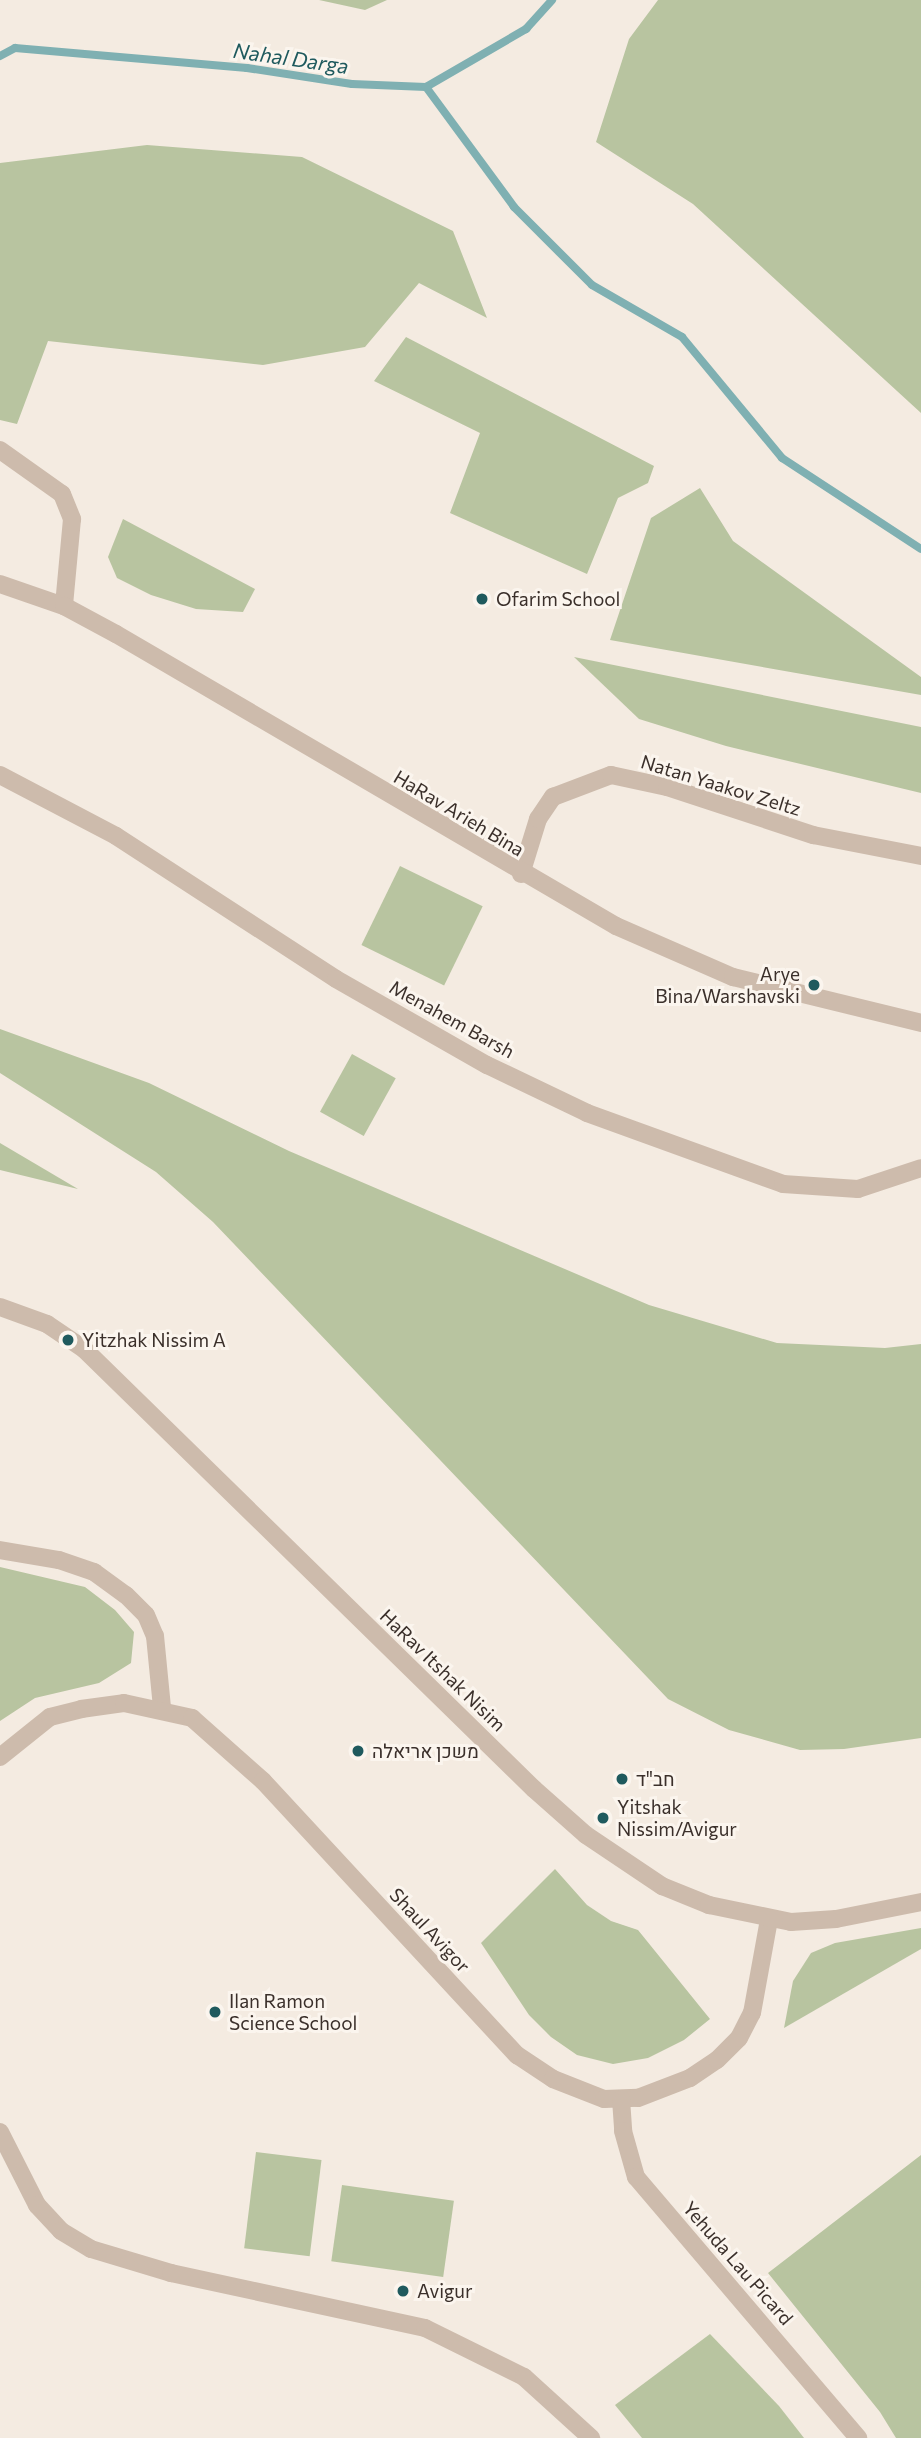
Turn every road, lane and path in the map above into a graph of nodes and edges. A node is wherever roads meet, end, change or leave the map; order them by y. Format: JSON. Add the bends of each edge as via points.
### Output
{"nodes":[{"id":1,"x":0,"y":450,"type":"edge"},
{"id":2,"x":0,"y":584,"type":"edge"},
{"id":3,"x":64,"y":606,"type":"junction"},
{"id":4,"x":0,"y":775,"type":"edge"},
{"id":5,"x":921,"y":856,"type":"edge"},
{"id":6,"x":521,"y":874,"type":"junction"},
{"id":7,"x":921,"y":1023,"type":"edge"},
{"id":8,"x":921,"y":1168,"type":"edge"},
{"id":9,"x":0,"y":1307,"type":"edge"},
{"id":10,"x":0,"y":1549,"type":"edge"},
{"id":11,"x":162,"y":1708,"type":"junction"},
{"id":12,"x":0,"y":1758,"type":"edge"},
{"id":13,"x":921,"y":1902,"type":"edge"},
{"id":14,"x":769,"y":1919,"type":"junction"},
{"id":15,"x":621,"y":2099,"type":"junction"},
{"id":16,"x":0,"y":2132,"type":"edge"},
{"id":17,"x":592,"y":2438,"type":"edge"},
{"id":18,"x":858,"y":2438,"type":"edge"}],
"edges":[{"from":1,"to":3,"type":"street","via":[[62,494],[72,519]]},
{"from":2,"to":3,"type":"street","name":"HaRav Arieh Bina"},
{"from":3,"to":6,"type":"street","name":"HaRav Arieh Bina"},
{"from":4,"to":8,"type":"street","name":"Menahem Barsh","via":[[116,836],[336,979],[487,1065],[587,1114],[783,1184],[858,1189]]},
{"from":5,"to":6,"type":"street","name":"Natan Yaakov Zeltz","via":[[813,835],[667,787],[611,775],[553,797],[538,819]]},
{"from":6,"to":7,"type":"street","name":"HaRav Arieh Bina","via":[[617,926],[733,976]]},
{"from":9,"to":14,"type":"street","name":"HaRav Itshak Nisim","via":[[47,1324],[114,1376],[586,1835],[662,1886],[709,1905]]},
{"from":10,"to":11,"type":"street","via":[[60,1560],[94,1572],[126,1595],[146,1615],[155,1636]]},
{"from":11,"to":12,"type":"street","name":"Shaul Avigor","via":[[124,1703],[50,1717]]},
{"from":11,"to":15,"type":"street","name":"Shaul Avigor","via":[[192,1718],[213,1733],[263,1781],[517,2055],[580,2092]]},
{"from":13,"to":14,"type":"street","name":"HaRav Itshak Nisim","via":[[836,1919]]},
{"from":14,"to":15,"type":"street","name":"Shaul Avigor","via":[[752,2013],[739,2038],[690,2078]]},
{"from":15,"to":18,"type":"street","name":"Yehuda Lau Picard","via":[[622,2130],[636,2177]]},
{"from":16,"to":17,"type":"street","via":[[37,2205],[61,2231],[91,2249],[148,2268],[425,2329],[524,2377]]}]}
